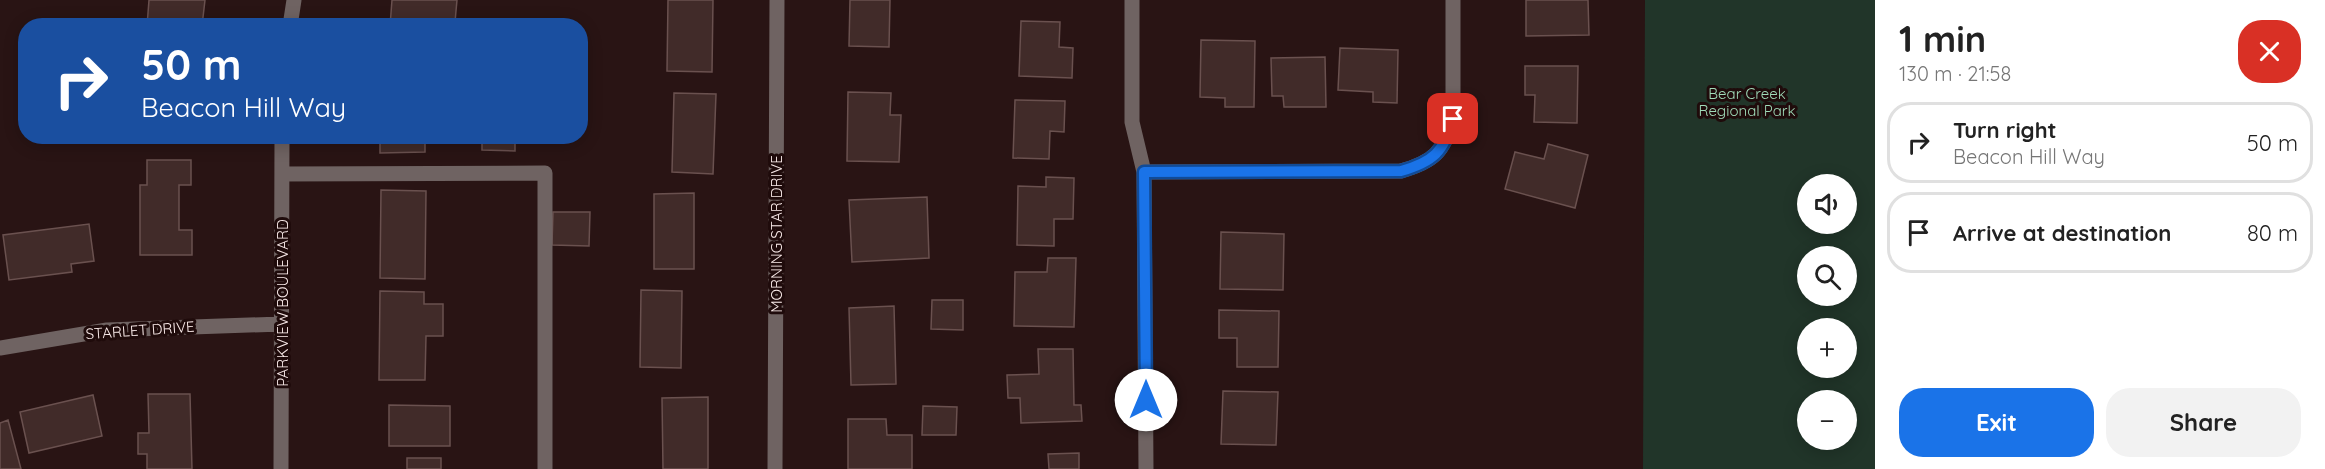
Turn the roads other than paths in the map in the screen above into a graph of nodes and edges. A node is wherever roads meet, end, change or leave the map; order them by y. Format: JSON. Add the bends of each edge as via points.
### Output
{"nodes":[{"id":1,"x":294,"y":0,"type":"edge"},
{"id":2,"x":777,"y":0,"type":"edge"},
{"id":3,"x":1132,"y":0,"type":"edge"},
{"id":4,"x":1453,"y":0,"type":"edge"},
{"id":5,"x":291,"y":18,"type":"edge"},
{"id":6,"x":282,"y":144,"type":"edge"},
{"id":7,"x":1144,"y":172,"type":"junction"},
{"id":8,"x":282,"y":174,"type":"junction"},
{"id":9,"x":281,"y":324,"type":"junction"},
{"id":10,"x":0,"y":348,"type":"edge"},
{"id":11,"x":281,"y":469,"type":"edge"},
{"id":12,"x":545,"y":469,"type":"edge"},
{"id":13,"x":775,"y":469,"type":"edge"},
{"id":14,"x":1146,"y":469,"type":"edge"}],
"edges":[{"from":1,"to":5,"type":"street"},
{"from":2,"to":13,"type":"street","name":"MORNING STAR DRIVE"},
{"from":3,"to":7,"type":"street","via":[[1132,122]]},
{"from":4,"to":7,"type":"street","via":[[1453,119],[1448,138],[1424,165],[1401,171]]},
{"from":6,"to":8,"type":"street","name":"PARKVIEW BOULEVARD"},
{"from":7,"to":14,"type":"street"},
{"from":8,"to":9,"type":"street","name":"PARKVIEW BOULEVARD"},
{"from":8,"to":12,"type":"street","via":[[545,173]]},
{"from":9,"to":10,"type":"street","name":"STARLET DRIVE","via":[[107,330]]},
{"from":9,"to":11,"type":"street","name":"PARKVIEW BOULEVARD"}]}
